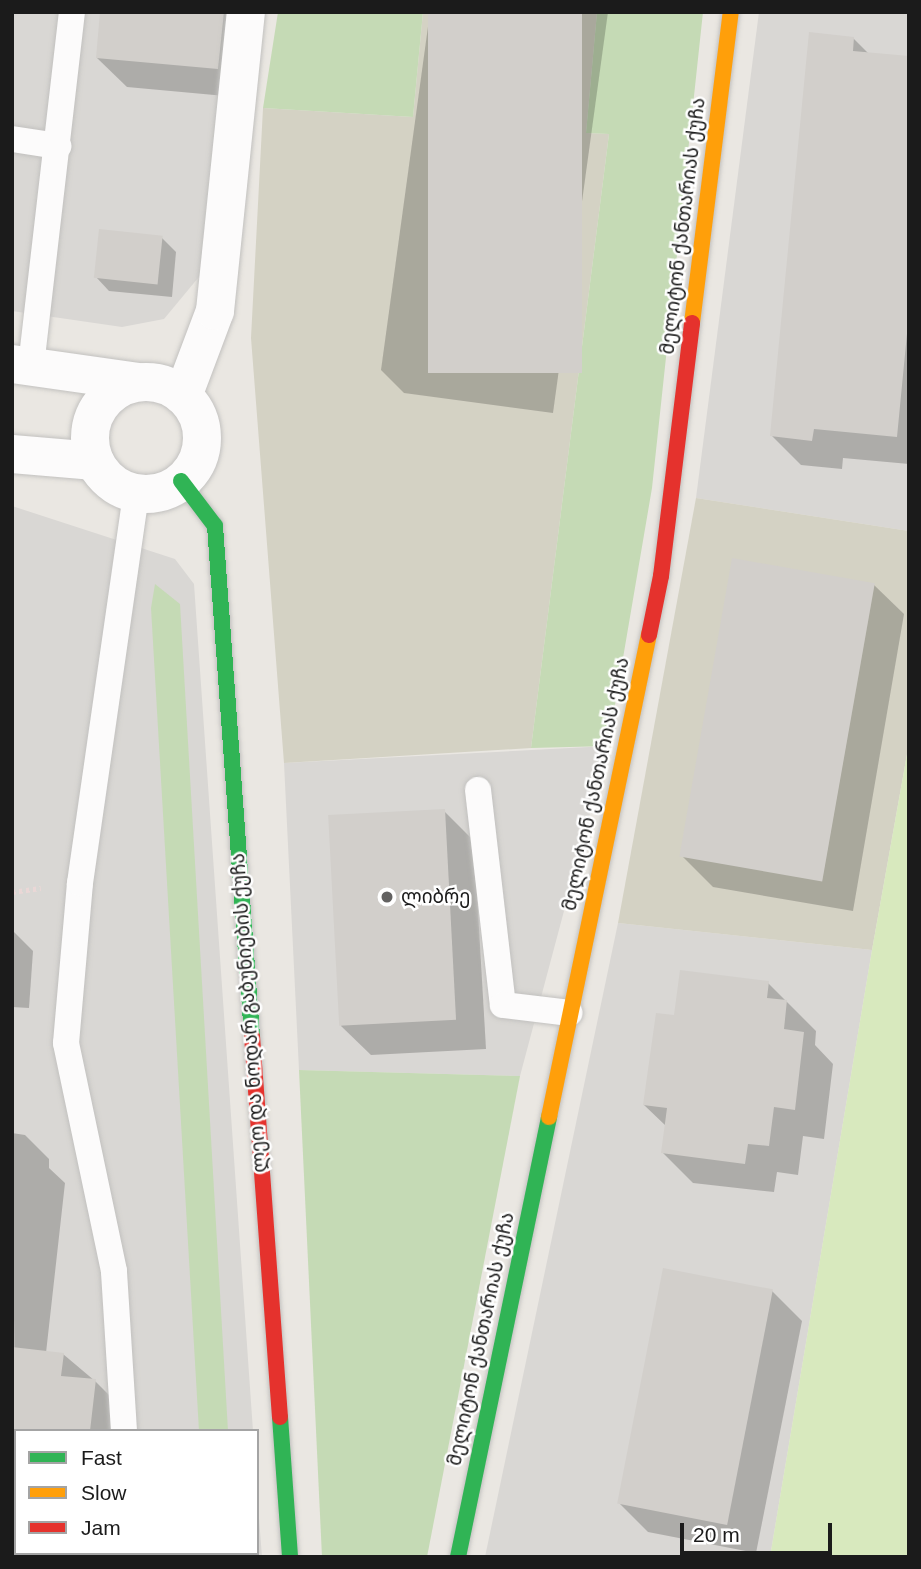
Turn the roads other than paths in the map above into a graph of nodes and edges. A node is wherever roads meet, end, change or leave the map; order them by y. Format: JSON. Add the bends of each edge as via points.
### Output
{"nodes":[{"id":1,"x":72,"y":12,"type":"edge"},
{"id":2,"x":246,"y":12,"type":"edge"},
{"id":3,"x":731,"y":12,"type":"edge"},
{"id":4,"x":12,"y":139,"type":"edge"},
{"id":5,"x":58,"y":146,"type":"junction"},
{"id":6,"x":22,"y":365,"type":"edge"},
{"id":7,"x":139,"y":382,"type":"junction"},
{"id":8,"x":183,"y":396,"type":"junction"},
{"id":9,"x":12,"y":454,"type":"edge"},
{"id":10,"x":95,"y":461,"type":"junction"},
{"id":11,"x":181,"y":481,"type":"junction"},
{"id":12,"x":136,"y":493,"type":"junction"},
{"id":13,"x":478,"y":790,"type":"dead end"},
{"id":14,"x":570,"y":1013,"type":"junction"},
{"id":15,"x":124,"y":1429,"type":"edge"},
{"id":16,"x":290,"y":1557,"type":"edge"},
{"id":17,"x":458,"y":1557,"type":"edge"}],
"edges":[{"from":1,"to":5,"type":"lane"},
{"from":2,"to":8,"type":"street","via":[[215,311]]},
{"from":3,"to":14,"type":"street","name":"მელიტონ ქანთარიას ქუჩა","via":[[661,576]]},
{"from":4,"to":5,"type":"lane"},
{"from":5,"to":6,"type":"lane"},
{"from":6,"to":7,"type":"street"},
{"from":7,"to":8,"type":"street","via":[[156,382]]},
{"from":7,"to":10,"type":"street","via":[[109,395],[98,409],[90,444]]},
{"from":8,"to":11,"type":"street","via":[[200,423],[201,439],[199,455]]},
{"from":9,"to":10,"type":"street"},
{"from":10,"to":12,"type":"street","via":[[119,487]]},
{"from":11,"to":12,"type":"street","via":[[160,492]]},
{"from":11,"to":16,"type":"street","name":"ლეო და ნოდარ გაბუნიების ქუჩა","via":[[215,526]]},
{"from":12,"to":15,"type":"lane","via":[[80,883],[66,1043],[114,1271]]},
{"from":13,"to":14,"type":"lane","via":[[503,1005]]},
{"from":14,"to":17,"type":"street","name":"მელიტონ ქანთარიას ქუჩა"}]}
